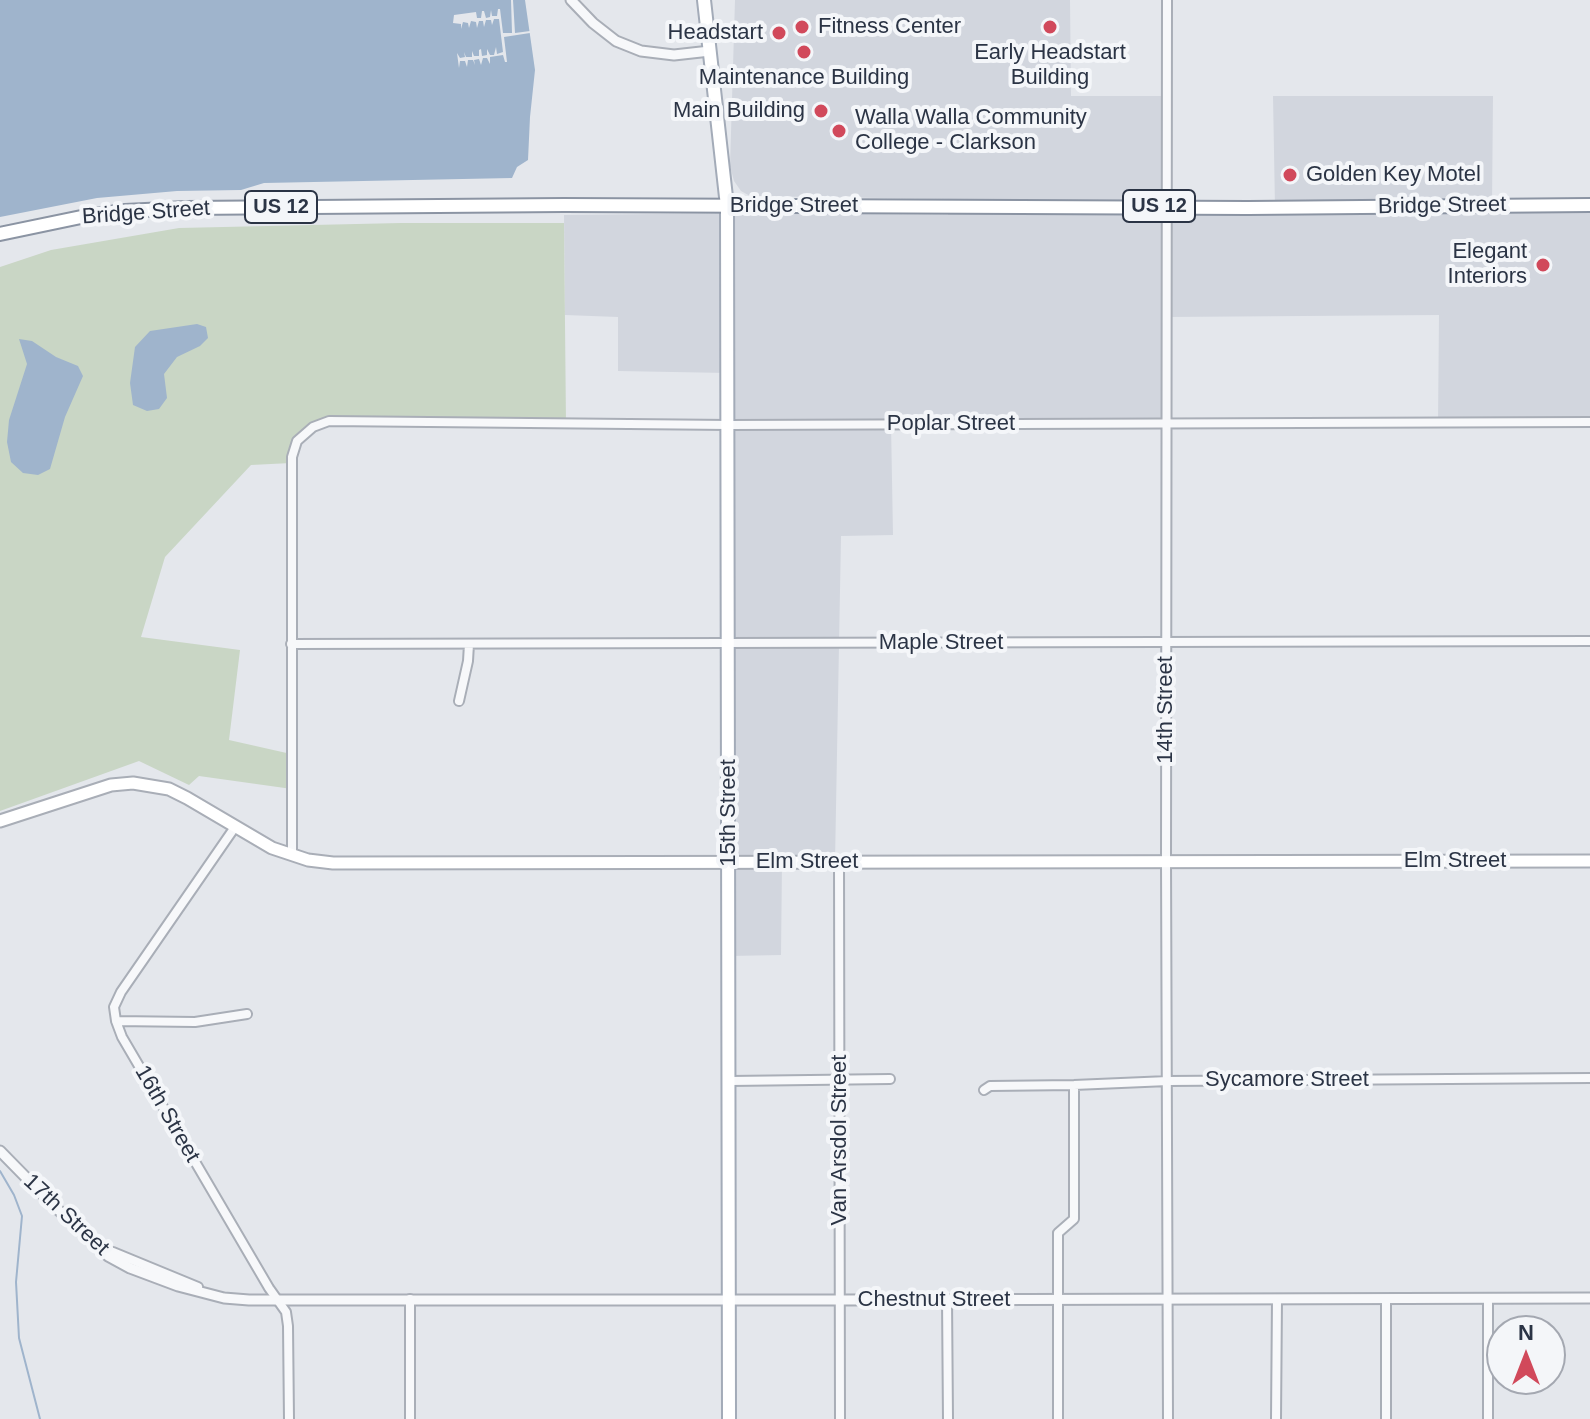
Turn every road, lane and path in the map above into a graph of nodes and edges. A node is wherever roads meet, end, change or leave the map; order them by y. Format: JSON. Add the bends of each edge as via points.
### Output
{"nodes":[{"id":1,"x":571,"y":0,"type":"edge"},
{"id":2,"x":704,"y":0,"type":"edge"},
{"id":3,"x":1167,"y":0,"type":"edge"},
{"id":4,"x":710,"y":51,"type":"junction"},
{"id":5,"x":1590,"y":205,"type":"edge"},
{"id":6,"x":727,"y":206,"type":"junction"},
{"id":7,"x":1166,"y":206,"type":"junction"},
{"id":8,"x":0,"y":234,"type":"edge"},
{"id":9,"x":1590,"y":422,"type":"edge"},
{"id":10,"x":1167,"y":424,"type":"junction"},
{"id":11,"x":729,"y":425,"type":"junction"},
{"id":12,"x":1590,"y":641,"type":"edge"},
{"id":13,"x":291,"y":644,"type":"junction"},
{"id":14,"x":469,"y":644,"type":"junction"},
{"id":15,"x":729,"y":644,"type":"junction"},
{"id":16,"x":1167,"y":644,"type":"junction"},
{"id":17,"x":459,"y":701,"type":"dead end"},
{"id":18,"x":0,"y":821,"type":"edge"},
{"id":19,"x":235,"y":827,"type":"junction"},
{"id":20,"x":292,"y":855,"type":"junction"},
{"id":21,"x":839,"y":861,"type":"junction"},
{"id":22,"x":1166,"y":861,"type":"junction"},
{"id":23,"x":1590,"y":861,"type":"edge"},
{"id":24,"x":729,"y":862,"type":"junction"},
{"id":25,"x":247,"y":1014,"type":"dead end"},
{"id":26,"x":116,"y":1021,"type":"junction"},
{"id":27,"x":1590,"y":1078,"type":"edge"},
{"id":28,"x":890,"y":1079,"type":"dead end"},
{"id":29,"x":840,"y":1080,"type":"junction"},
{"id":30,"x":730,"y":1081,"type":"junction"},
{"id":31,"x":1168,"y":1081,"type":"junction"},
{"id":32,"x":1074,"y":1085,"type":"junction"},
{"id":33,"x":984,"y":1090,"type":"dead end"},
{"id":34,"x":0,"y":1151,"type":"edge"},
{"id":35,"x":113,"y":1252,"type":"dead end"},
{"id":36,"x":224,"y":1298,"type":"junction"},
{"id":37,"x":1488,"y":1298,"type":"junction"},
{"id":38,"x":1590,"y":1298,"type":"edge"},
{"id":39,"x":410,"y":1299,"type":"junction"},
{"id":40,"x":729,"y":1299,"type":"junction"},
{"id":41,"x":947,"y":1299,"type":"junction"},
{"id":42,"x":1057,"y":1299,"type":"junction"},
{"id":43,"x":1167,"y":1299,"type":"junction"},
{"id":44,"x":1277,"y":1299,"type":"junction"},
{"id":45,"x":1386,"y":1299,"type":"junction"},
{"id":46,"x":278,"y":1300,"type":"junction"},
{"id":47,"x":840,"y":1300,"type":"junction"},
{"id":48,"x":289,"y":1419,"type":"edge"},
{"id":49,"x":410,"y":1419,"type":"edge"},
{"id":50,"x":729,"y":1419,"type":"edge"},
{"id":51,"x":840,"y":1419,"type":"edge"},
{"id":52,"x":948,"y":1419,"type":"edge"},
{"id":53,"x":1058,"y":1419,"type":"edge"},
{"id":54,"x":1168,"y":1419,"type":"edge"},
{"id":55,"x":1276,"y":1419,"type":"edge"},
{"id":56,"x":1386,"y":1419,"type":"edge"},
{"id":57,"x":1488,"y":1419,"type":"edge"}],
"edges":[{"from":1,"to":4,"type":"street","via":[[616,41],[641,51]]},
{"from":2,"to":4,"type":"main road","name":"15th Street"},
{"from":3,"to":7,"type":"street","name":"14th Street"},
{"from":4,"to":6,"type":"main road","name":"15th Street"},
{"from":5,"to":7,"type":"main road","name":"Bridge Street","number":"US 12"},
{"from":6,"to":7,"type":"main road","name":"Bridge Street","number":"US 12"},
{"from":6,"to":8,"type":"main road","name":"Bridge Street","number":"US 12","via":[[186,208],[86,216]]},
{"from":6,"to":11,"type":"main road","name":"15th Street"},
{"from":7,"to":10,"type":"street","name":"14th Street"},
{"from":9,"to":10,"type":"street","name":"Poplar Street"},
{"from":10,"to":11,"type":"street","name":"Poplar Street"},
{"from":10,"to":16,"type":"street","name":"14th Street"},
{"from":11,"to":13,"type":"street","name":"Poplar Street","via":[[329,421],[313,427],[297,441],[292,457]]},
{"from":11,"to":15,"type":"main road","name":"15th Street"},
{"from":12,"to":16,"type":"street","name":"Maple Street"},
{"from":13,"to":14,"type":"street","name":"Maple Street"},
{"from":13,"to":20,"type":"street"},
{"from":14,"to":15,"type":"street","name":"Maple Street"},
{"from":14,"to":17,"type":"street"},
{"from":15,"to":16,"type":"street","name":"Maple Street"},
{"from":15,"to":24,"type":"main road","name":"15th Street"},
{"from":16,"to":22,"type":"street","name":"14th Street"},
{"from":18,"to":19,"type":"main road","name":"Elm Street","via":[[111,785],[133,783],[169,789]]},
{"from":19,"to":20,"type":"main road","name":"Elm Street"},
{"from":19,"to":26,"type":"street","via":[[121,992],[114,1007]]},
{"from":20,"to":24,"type":"main road","name":"Elm Street","via":[[333,863]]},
{"from":21,"to":22,"type":"main road","name":"Elm Street"},
{"from":21,"to":24,"type":"main road","name":"Elm Street"},
{"from":21,"to":29,"type":"street","name":"Van Arsdol Street"},
{"from":22,"to":23,"type":"main road","name":"Elm Street"},
{"from":22,"to":31,"type":"street","name":"14th Street"},
{"from":24,"to":30,"type":"main road","name":"15th Street"},
{"from":25,"to":26,"type":"street","via":[[195,1022]]},
{"from":26,"to":46,"type":"street","name":"16th Street"},
{"from":27,"to":31,"type":"street","name":"Sycamore Street"},
{"from":28,"to":29,"type":"street"},
{"from":29,"to":30,"type":"street"},
{"from":29,"to":47,"type":"street","name":"Van Arsdol Street"},
{"from":30,"to":40,"type":"main road","name":"15th Street"},
{"from":31,"to":32,"type":"street","name":"Sycamore Street"},
{"from":31,"to":43,"type":"street","name":"14th Street"},
{"from":32,"to":33,"type":"street","name":"Sycamore Street"},
{"from":32,"to":42,"type":"street","via":[[1074,1219],[1058,1233]]},
{"from":34,"to":36,"type":"street","name":"17th Street","via":[[108,1256],[178,1286]]},
{"from":35,"to":36,"type":"street"},
{"from":36,"to":46,"type":"street","name":"17th Street"},
{"from":37,"to":38,"type":"street","name":"Chestnut Street"},
{"from":37,"to":45,"type":"street","name":"Chestnut Street"},
{"from":37,"to":57,"type":"street"},
{"from":39,"to":40,"type":"street","name":"Chestnut Street"},
{"from":39,"to":46,"type":"street","name":"Chestnut Street"},
{"from":39,"to":49,"type":"street"},
{"from":40,"to":47,"type":"street","name":"Chestnut Street"},
{"from":40,"to":50,"type":"main road","name":"15th Street"},
{"from":41,"to":42,"type":"street","name":"Chestnut Street"},
{"from":41,"to":47,"type":"street","name":"Chestnut Street"},
{"from":41,"to":52,"type":"street"},
{"from":42,"to":43,"type":"street","name":"Chestnut Street"},
{"from":42,"to":53,"type":"street"},
{"from":43,"to":44,"type":"street","name":"Chestnut Street"},
{"from":43,"to":54,"type":"street","name":"14th Street"},
{"from":44,"to":45,"type":"street","name":"Chestnut Street"},
{"from":44,"to":55,"type":"street"},
{"from":45,"to":56,"type":"street"},
{"from":46,"to":48,"type":"street","name":"16th Street","via":[[288,1326]]},
{"from":47,"to":51,"type":"street","name":"Van Arsdol Street"}]}
